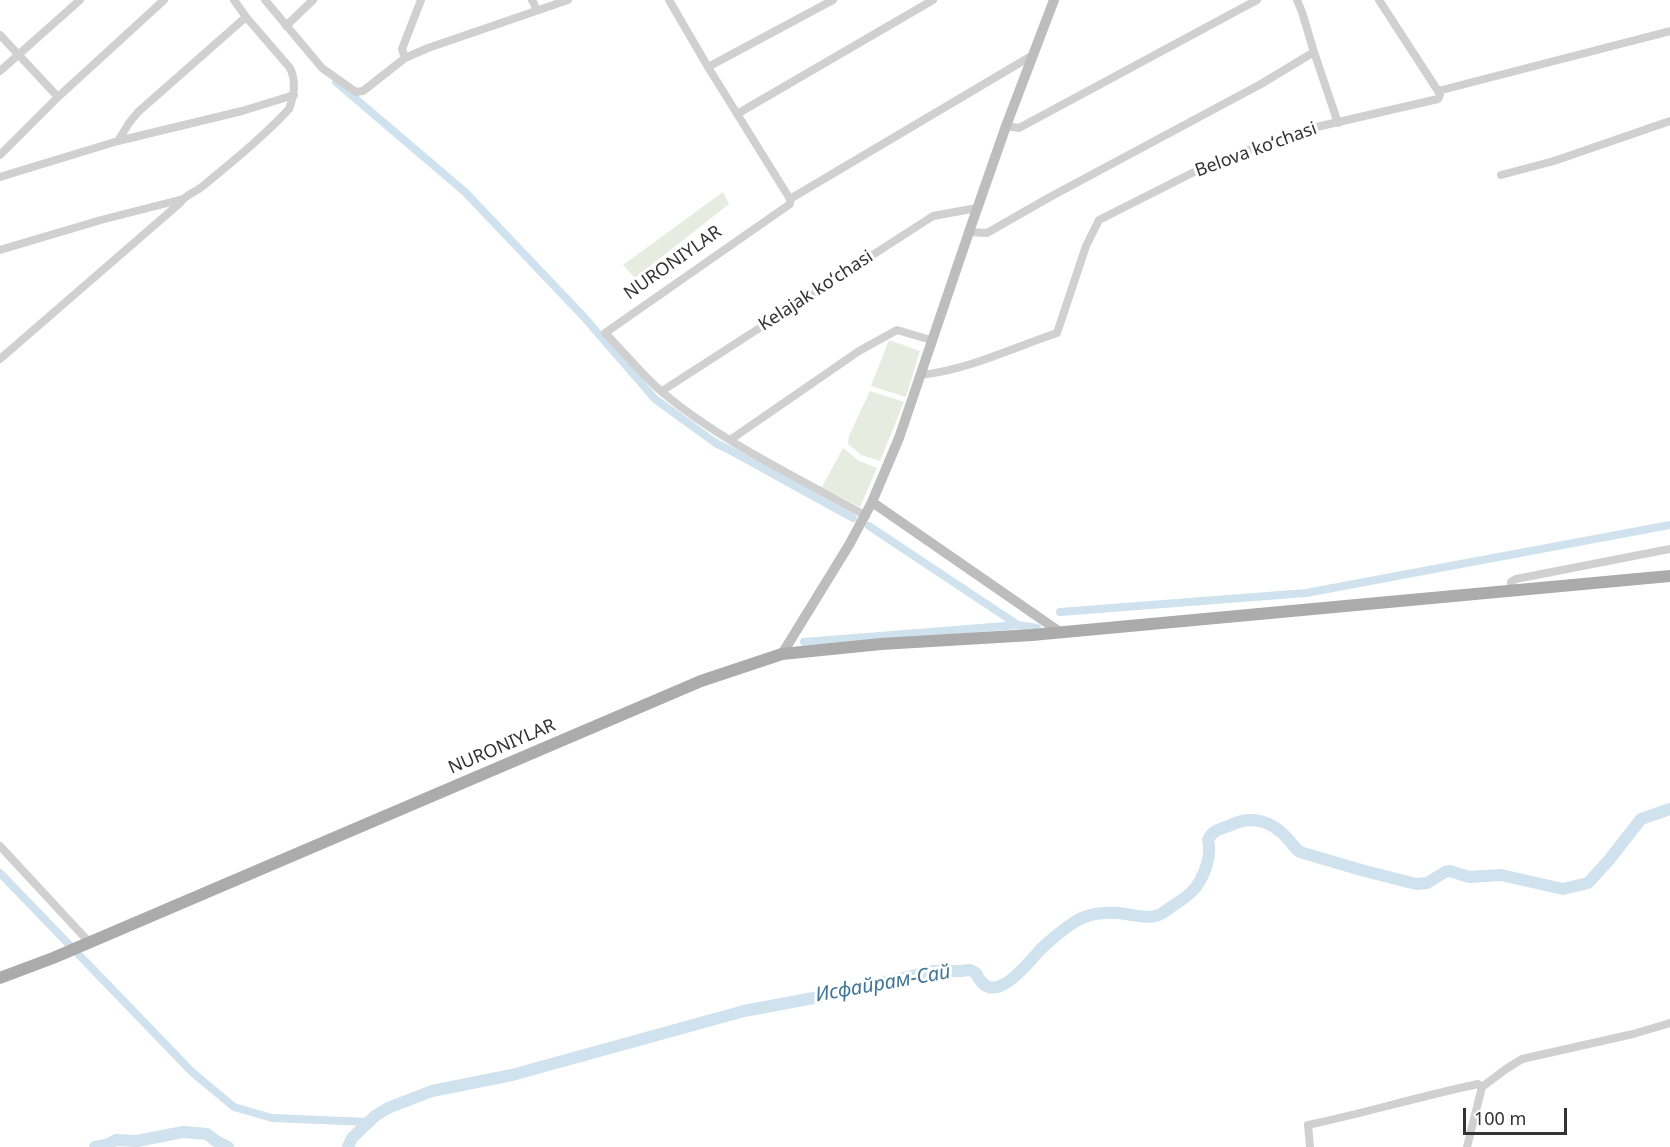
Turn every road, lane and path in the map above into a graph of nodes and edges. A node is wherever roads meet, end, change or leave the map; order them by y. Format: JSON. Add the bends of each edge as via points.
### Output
{"nodes":[{"id":1,"x":80,"y":0,"type":"edge"},
{"id":2,"x":164,"y":0,"type":"edge"},
{"id":3,"x":234,"y":0,"type":"edge"},
{"id":4,"x":266,"y":0,"type":"edge"},
{"id":5,"x":313,"y":0,"type":"edge"},
{"id":6,"x":421,"y":0,"type":"edge"},
{"id":7,"x":532,"y":0,"type":"edge"},
{"id":8,"x":568,"y":0,"type":"edge"},
{"id":9,"x":669,"y":0,"type":"edge"},
{"id":10,"x":832,"y":0,"type":"edge"},
{"id":11,"x":933,"y":0,"type":"edge"},
{"id":12,"x":1054,"y":0,"type":"edge"},
{"id":13,"x":1257,"y":0,"type":"edge"},
{"id":14,"x":1297,"y":0,"type":"edge"},
{"id":15,"x":1379,"y":0,"type":"edge"},
{"id":16,"x":537,"y":10,"type":"junction"},
{"id":17,"x":246,"y":17,"type":"junction"},
{"id":18,"x":286,"y":26,"type":"junction"},
{"id":19,"x":1670,"y":31,"type":"edge"},
{"id":20,"x":0,"y":35,"type":"edge"},
{"id":21,"x":1314,"y":52,"type":"junction"},
{"id":22,"x":19,"y":54,"type":"junction"},
{"id":23,"x":1033,"y":55,"type":"junction"},
{"id":24,"x":405,"y":58,"type":"junction"},
{"id":25,"x":708,"y":67,"type":"junction"},
{"id":26,"x":0,"y":71,"type":"edge"},
{"id":27,"x":1438,"y":91,"type":"junction"},
{"id":28,"x":294,"y":95,"type":"junction"},
{"id":29,"x":58,"y":97,"type":"junction"},
{"id":30,"x":737,"y":114,"type":"junction"},
{"id":31,"x":1670,"y":121,"type":"edge"},
{"id":32,"x":1338,"y":123,"type":"junction"},
{"id":33,"x":1006,"y":126,"type":"junction"},
{"id":34,"x":118,"y":141,"type":"junction"},
{"id":35,"x":0,"y":155,"type":"edge"},
{"id":36,"x":1501,"y":175,"type":"dead end"},
{"id":37,"x":0,"y":177,"type":"edge"},
{"id":38,"x":183,"y":199,"type":"junction"},
{"id":39,"x":790,"y":199,"type":"junction"},
{"id":40,"x":977,"y":208,"type":"junction"},
{"id":41,"x":969,"y":232,"type":"junction"},
{"id":42,"x":0,"y":250,"type":"edge"},
{"id":43,"x":932,"y":340,"type":"junction"},
{"id":44,"x":0,"y":359,"type":"edge"},
{"id":45,"x":920,"y":375,"type":"junction"},
{"id":46,"x":662,"y":391,"type":"junction"},
{"id":47,"x":730,"y":440,"type":"junction"},
{"id":48,"x":872,"y":502,"type":"junction"},
{"id":49,"x":866,"y":516,"type":"junction"},
{"id":50,"x":1670,"y":549,"type":"edge"},
{"id":51,"x":1670,"y":576,"type":"edge"},
{"id":52,"x":1512,"y":592,"type":"junction"},
{"id":53,"x":1060,"y":632,"type":"junction"},
{"id":54,"x":782,"y":654,"type":"junction"},
{"id":55,"x":0,"y":846,"type":"edge"},
{"id":56,"x":89,"y":942,"type":"junction"},
{"id":57,"x":0,"y":978,"type":"edge"},
{"id":58,"x":1670,"y":1023,"type":"edge"},
{"id":59,"x":1482,"y":1087,"type":"junction"},
{"id":60,"x":1310,"y":1147,"type":"edge"},
{"id":61,"x":1467,"y":1147,"type":"edge"}],
"edges":[{"from":1,"to":22,"type":"street"},
{"from":2,"to":29,"type":"street"},
{"from":3,"to":17,"type":"street"},
{"from":4,"to":18,"type":"street"},
{"from":5,"to":18,"type":"street"},
{"from":6,"to":24,"type":"street","via":[[402,49]]},
{"from":7,"to":16,"type":"street"},
{"from":8,"to":16,"type":"street"},
{"from":9,"to":25,"type":"street"},
{"from":10,"to":25,"type":"street"},
{"from":11,"to":30,"type":"street"},
{"from":12,"to":23,"type":"main road"},
{"from":13,"to":33,"type":"street","via":[[1019,128]]},
{"from":14,"to":21,"type":"street"},
{"from":15,"to":27,"type":"street"},
{"from":16,"to":24,"type":"street"},
{"from":17,"to":28,"type":"street","via":[[290,68]]},
{"from":17,"to":34,"type":"street","via":[[138,112]]},
{"from":18,"to":24,"type":"street","via":[[322,68],[356,92],[363,91]]},
{"from":19,"to":27,"type":"street","name":"Belova koʻchasi"},
{"from":20,"to":22,"type":"street"},
{"from":21,"to":32,"type":"street"},
{"from":21,"to":41,"type":"street","via":[[987,233]]},
{"from":22,"to":26,"type":"street"},
{"from":22,"to":29,"type":"street"},
{"from":23,"to":33,"type":"main road"},
{"from":23,"to":39,"type":"street","name":"NURONIYLAR"},
{"from":25,"to":30,"type":"street"},
{"from":27,"to":32,"type":"street","name":"Belova koʻchasi","via":[[1438,99]]},
{"from":28,"to":34,"type":"street"},
{"from":28,"to":38,"type":"street","via":[[282,117]]},
{"from":29,"to":35,"type":"street"},
{"from":30,"to":39,"type":"street"},
{"from":31,"to":36,"type":"street"},
{"from":32,"to":45,"type":"street","name":"Belova koʻchasi","via":[[1269,142],[1196,171],[1099,220],[1086,246],[1057,333],[996,356]]},
{"from":33,"to":40,"type":"main road"},
{"from":34,"to":37,"type":"street"},
{"from":38,"to":42,"type":"street"},
{"from":38,"to":44,"type":"street"},
{"from":39,"to":46,"type":"street","name":"NURONIYLAR","via":[[790,204],[605,333]]},
{"from":40,"to":41,"type":"main road"},
{"from":40,"to":46,"type":"street","name":"Kelajak koʻchasi","via":[[933,216]]},
{"from":41,"to":43,"type":"main road"},
{"from":43,"to":45,"type":"main road"},
{"from":43,"to":47,"type":"street","via":[[897,330],[859,351]]},
{"from":45,"to":48,"type":"main road"},
{"from":46,"to":47,"type":"street","name":"NURONIYLAR"},
{"from":47,"to":49,"type":"street","name":"NURONIYLAR"},
{"from":48,"to":49,"type":"main road"},
{"from":48,"to":53,"type":"main road"},
{"from":49,"to":54,"type":"main road"},
{"from":50,"to":52,"type":"street","via":[[1516,579],[1511,582]]},
{"from":51,"to":52,"type":"main road","name":"NURONIYLAR"},
{"from":52,"to":53,"type":"main road","name":"NURONIYLAR"},
{"from":53,"to":54,"type":"main road","name":"NURONIYLAR"},
{"from":54,"to":56,"type":"main road","name":"NURONIYLAR","via":[[701,681]]},
{"from":55,"to":56,"type":"street"},
{"from":56,"to":57,"type":"main road","name":"NURONIYLAR"},
{"from":58,"to":59,"type":"street","via":[[1522,1059]]},
{"from":59,"to":60,"type":"street","via":[[1478,1084],[1441,1092],[1308,1125]]},
{"from":59,"to":61,"type":"street"}]}
